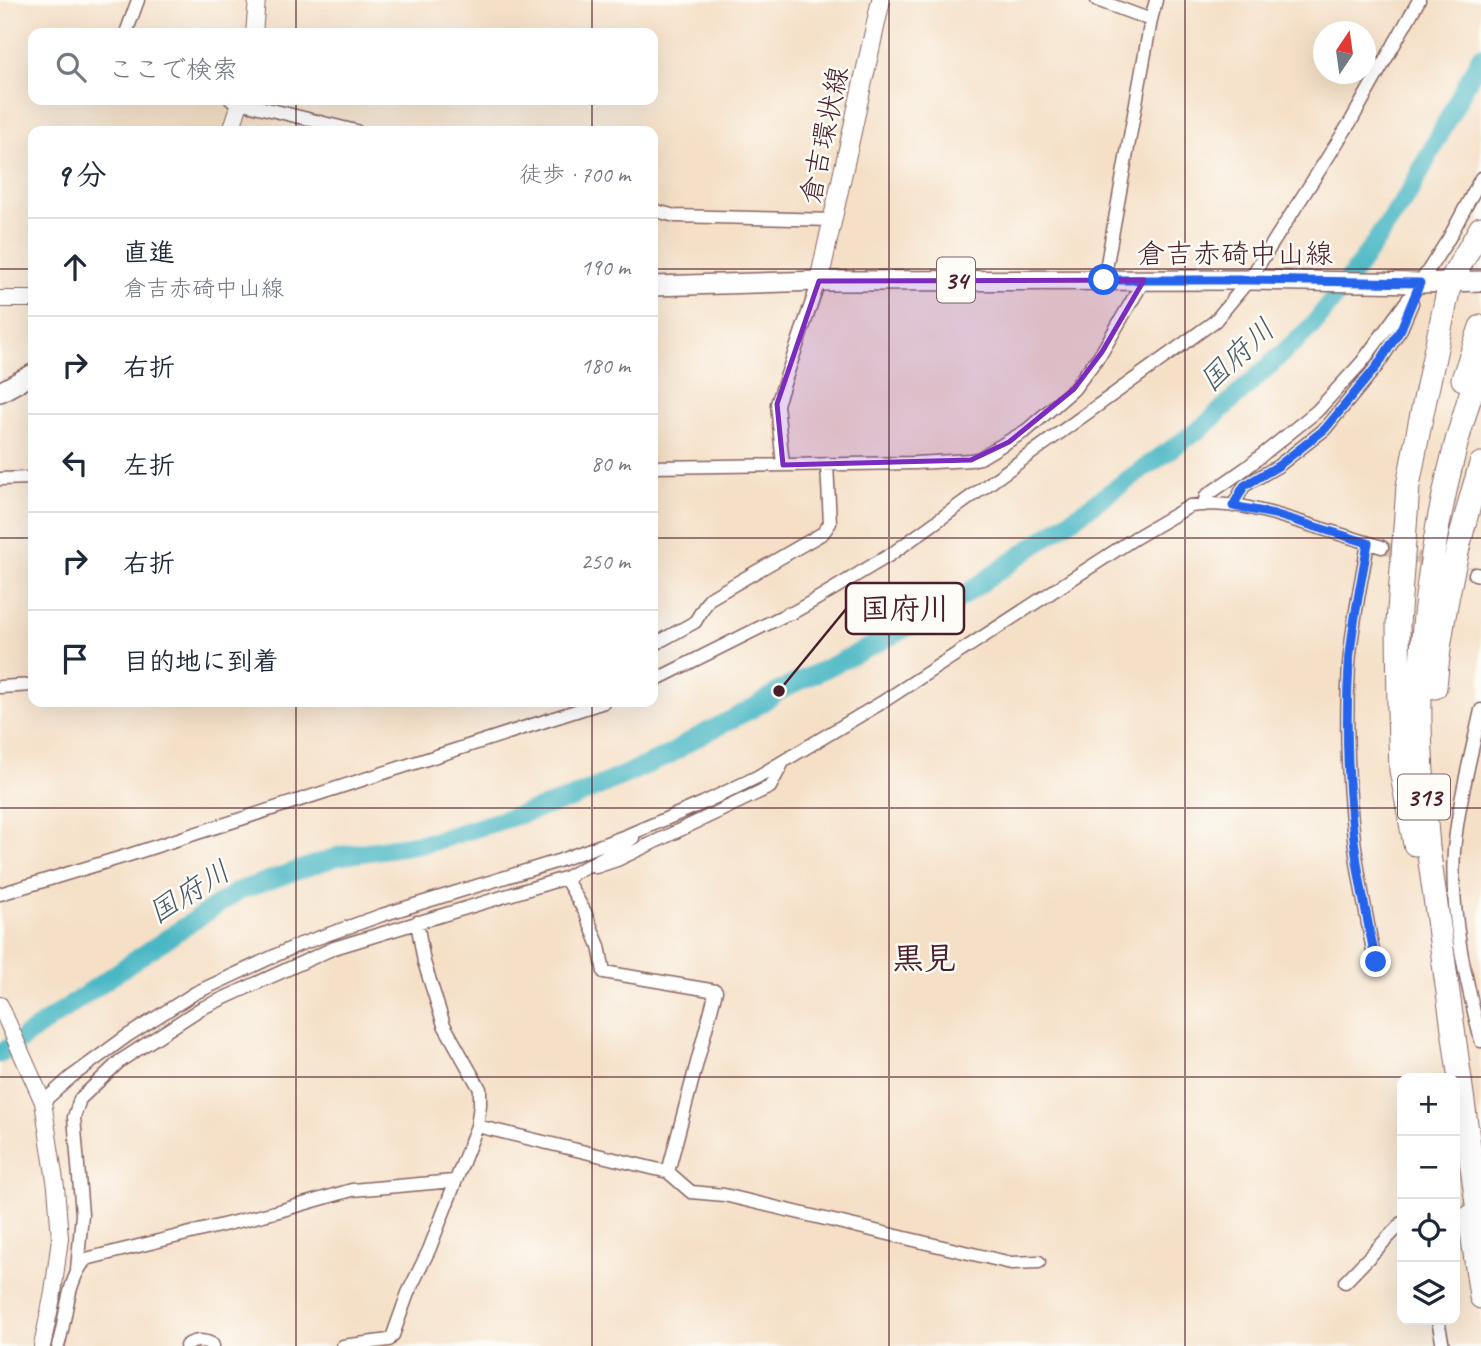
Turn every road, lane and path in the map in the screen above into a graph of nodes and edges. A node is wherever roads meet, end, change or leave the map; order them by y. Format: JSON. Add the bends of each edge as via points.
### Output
{"nodes":[{"id":1,"x":138,"y":0,"type":"edge"},
{"id":2,"x":257,"y":0,"type":"edge"},
{"id":3,"x":881,"y":0,"type":"edge"},
{"id":4,"x":1097,"y":0,"type":"edge"},
{"id":5,"x":1156,"y":0,"type":"edge"},
{"id":6,"x":1419,"y":0,"type":"edge"},
{"id":7,"x":1151,"y":20,"type":"junction"},
{"id":8,"x":128,"y":28,"type":"edge"},
{"id":9,"x":254,"y":28,"type":"edge"},
{"id":10,"x":236,"y":105,"type":"edge"},
{"id":11,"x":256,"y":105,"type":"edge"},
{"id":12,"x":232,"y":126,"type":"edge"},
{"id":13,"x":337,"y":126,"type":"edge"},
{"id":14,"x":1481,"y":178,"type":"edge"},
{"id":15,"x":658,"y":211,"type":"edge"},
{"id":16,"x":832,"y":220,"type":"junction"},
{"id":17,"x":1480,"y":234,"type":"edge"},
{"id":18,"x":1104,"y":280,"type":"junction"},
{"id":19,"x":1144,"y":280,"type":"junction"},
{"id":20,"x":1254,"y":280,"type":"junction"},
{"id":21,"x":818,"y":281,"type":"junction"},
{"id":22,"x":1481,"y":281,"type":"edge"},
{"id":23,"x":1450,"y":282,"type":"junction"},
{"id":24,"x":1413,"y":283,"type":"junction"},
{"id":25,"x":658,"y":286,"type":"edge"},
{"id":26,"x":0,"y":299,"type":"edge"},
{"id":27,"x":28,"y":299,"type":"edge"},
{"id":28,"x":1481,"y":327,"type":"edge"},
{"id":29,"x":1481,"y":364,"type":"edge"},
{"id":30,"x":28,"y":377,"type":"edge"},
{"id":31,"x":0,"y":392,"type":"edge"},
{"id":32,"x":827,"y":464,"type":"junction"},
{"id":33,"x":1481,"y":464,"type":"edge"},
{"id":34,"x":783,"y":465,"type":"junction"},
{"id":35,"x":658,"y":467,"type":"edge"},
{"id":36,"x":28,"y":478,"type":"edge"},
{"id":37,"x":0,"y":479,"type":"edge"},
{"id":38,"x":1204,"y":505,"type":"junction"},
{"id":39,"x":1233,"y":506,"type":"junction"},
{"id":40,"x":1368,"y":543,"type":"junction"},
{"id":41,"x":1382,"y":547,"type":"tunnel mouth"},
{"id":42,"x":658,"y":642,"type":"edge"},
{"id":43,"x":658,"y":679,"type":"edge"},
{"id":44,"x":28,"y":685,"type":"edge"},
{"id":45,"x":0,"y":687,"type":"edge"},
{"id":46,"x":589,"y":707,"type":"edge"},
{"id":47,"x":1481,"y":710,"type":"edge"},
{"id":48,"x":784,"y":761,"type":"junction"},
{"id":49,"x":640,"y":830,"type":"junction"},
{"id":50,"x":1422,"y":847,"type":"junction"},
{"id":51,"x":565,"y":878,"type":"junction"},
{"id":52,"x":0,"y":894,"type":"edge"},
{"id":53,"x":417,"y":922,"type":"junction"},
{"id":54,"x":1376,"y":962,"type":"dead end"},
{"id":55,"x":0,"y":1005,"type":"edge"},
{"id":56,"x":1481,"y":1041,"type":"edge"},
{"id":57,"x":1449,"y":1073,"type":"edge"},
{"id":58,"x":43,"y":1102,"type":"junction"},
{"id":59,"x":477,"y":1126,"type":"junction"},
{"id":60,"x":1458,"y":1136,"type":"edge"},
{"id":61,"x":668,"y":1172,"type":"junction"},
{"id":62,"x":454,"y":1181,"type":"junction"},
{"id":63,"x":1397,"y":1228,"type":"edge"},
{"id":64,"x":1481,"y":1233,"type":"edge"},
{"id":65,"x":1039,"y":1262,"type":"dead end"},
{"id":66,"x":77,"y":1270,"type":"junction"},
{"id":67,"x":1345,"y":1282,"type":"dead end"},
{"id":68,"x":1481,"y":1297,"type":"edge"},
{"id":69,"x":1439,"y":1325,"type":"edge"},
{"id":70,"x":42,"y":1346,"type":"edge"},
{"id":71,"x":58,"y":1346,"type":"edge"},
{"id":72,"x":186,"y":1346,"type":"edge"},
{"id":73,"x":213,"y":1346,"type":"edge"},
{"id":74,"x":343,"y":1346,"type":"edge"},
{"id":75,"x":1443,"y":1346,"type":"edge"}],
"edges":[{"from":1,"to":8,"type":"street"},
{"from":2,"to":9,"type":"street"},
{"from":3,"to":16,"type":"main road","name":"倉吉環状線"},
{"from":4,"to":7,"type":"street"},
{"from":5,"to":7,"type":"street"},
{"from":6,"to":20,"type":"street"},
{"from":7,"to":18,"type":"street"},
{"from":10,"to":12,"type":"street"},
{"from":11,"to":13,"type":"street"},
{"from":14,"to":24,"type":"street","via":[[1450,238]]},
{"from":15,"to":16,"type":"street","via":[[675,216]]},
{"from":16,"to":21,"type":"main road","name":"倉吉環状線"},
{"from":17,"to":23,"type":"highway"},
{"from":18,"to":19,"type":"main road","name":"倉吉赤碕中山線","number":"34"},
{"from":18,"to":21,"type":"main road","name":"倉吉赤碕中山線","number":"34"},
{"from":19,"to":20,"type":"main road","name":"倉吉赤碕中山線","number":"34"},
{"from":19,"to":32,"type":"street","via":[[1102,352],[1074,389],[1009,442],[971,460]]},
{"from":20,"to":24,"type":"main road","name":"倉吉赤碕中山線","number":"34"},
{"from":20,"to":43,"type":"street","via":[[1215,321],[890,555],[792,613]]},
{"from":21,"to":25,"type":"main road","name":"倉吉赤碕中山線","number":"34"},
{"from":21,"to":34,"type":"street","via":[[777,404]]},
{"from":22,"to":23,"type":"main road","name":"倉吉赤碕中山線","number":"34"},
{"from":23,"to":24,"type":"main road","name":"倉吉赤碕中山線","number":"34"},
{"from":23,"to":50,"type":"highway","via":[[1408,486],[1398,624],[1401,771]]},
{"from":24,"to":38,"type":"street","via":[[1362,362],[1317,411],[1206,496]]},
{"from":24,"to":39,"type":"street","via":[[1401,329],[1377,366],[1325,429],[1244,486]]},
{"from":26,"to":27,"type":"street"},
{"from":28,"to":50,"type":"highway","number":"313","via":[[1462,380],[1431,510],[1413,636],[1412,775]]},
{"from":29,"to":50,"type":"highway","number":"313","via":[[1455,450],[1430,577],[1420,698]]},
{"from":30,"to":31,"type":"main road"},
{"from":32,"to":34,"type":"street"},
{"from":32,"to":42,"type":"street","via":[[830,523],[823,533],[709,599],[695,622]]},
{"from":33,"to":50,"type":"highway","via":[[1451,578],[1441,638]]},
{"from":34,"to":35,"type":"street"},
{"from":36,"to":37,"type":"street"},
{"from":38,"to":39,"type":"street"},
{"from":38,"to":48,"type":"street","via":[[1190,506],[1135,538],[881,704]]},
{"from":39,"to":40,"type":"street"},
{"from":40,"to":41,"type":"street"},
{"from":40,"to":54,"type":"street","via":[[1349,665],[1348,725],[1357,861]]},
{"from":44,"to":45,"type":"street"},
{"from":46,"to":52,"type":"street"},
{"from":47,"to":56,"type":"street","via":[[1454,853],[1461,948]]},
{"from":48,"to":49,"type":"street"},
{"from":48,"to":51,"type":"street","via":[[770,787],[617,860]]},
{"from":49,"to":51,"type":"street","via":[[615,851]]},
{"from":49,"to":58,"type":"street","via":[[298,945],[195,993],[127,1036]]},
{"from":50,"to":57,"type":"highway","number":"313"},
{"from":50,"to":64,"type":"highway","number":"313"},
{"from":51,"to":53,"type":"street"},
{"from":51,"to":61,"type":"street","via":[[590,923],[604,972],[716,991]]},
{"from":53,"to":59,"type":"street","via":[[444,1025],[480,1089]]},
{"from":53,"to":66,"type":"street","via":[[334,948],[200,1009],[120,1061],[80,1099],[74,1118],[82,1214]]},
{"from":55,"to":58,"type":"street"},
{"from":58,"to":70,"type":"street","via":[[60,1238]]},
{"from":59,"to":61,"type":"street"},
{"from":59,"to":62,"type":"street"},
{"from":60,"to":68,"type":"highway"},
{"from":61,"to":65,"type":"street","via":[[691,1192],[724,1195],[1011,1263]]},
{"from":62,"to":66,"type":"street","via":[[352,1190],[86,1259]]},
{"from":62,"to":74,"type":"street","via":[[393,1335],[388,1340]]},
{"from":63,"to":67,"type":"street"},
{"from":66,"to":71,"type":"street"},
{"from":69,"to":75,"type":"street"},
{"from":72,"to":73,"type":"street","via":[[202,1340]]}]}
